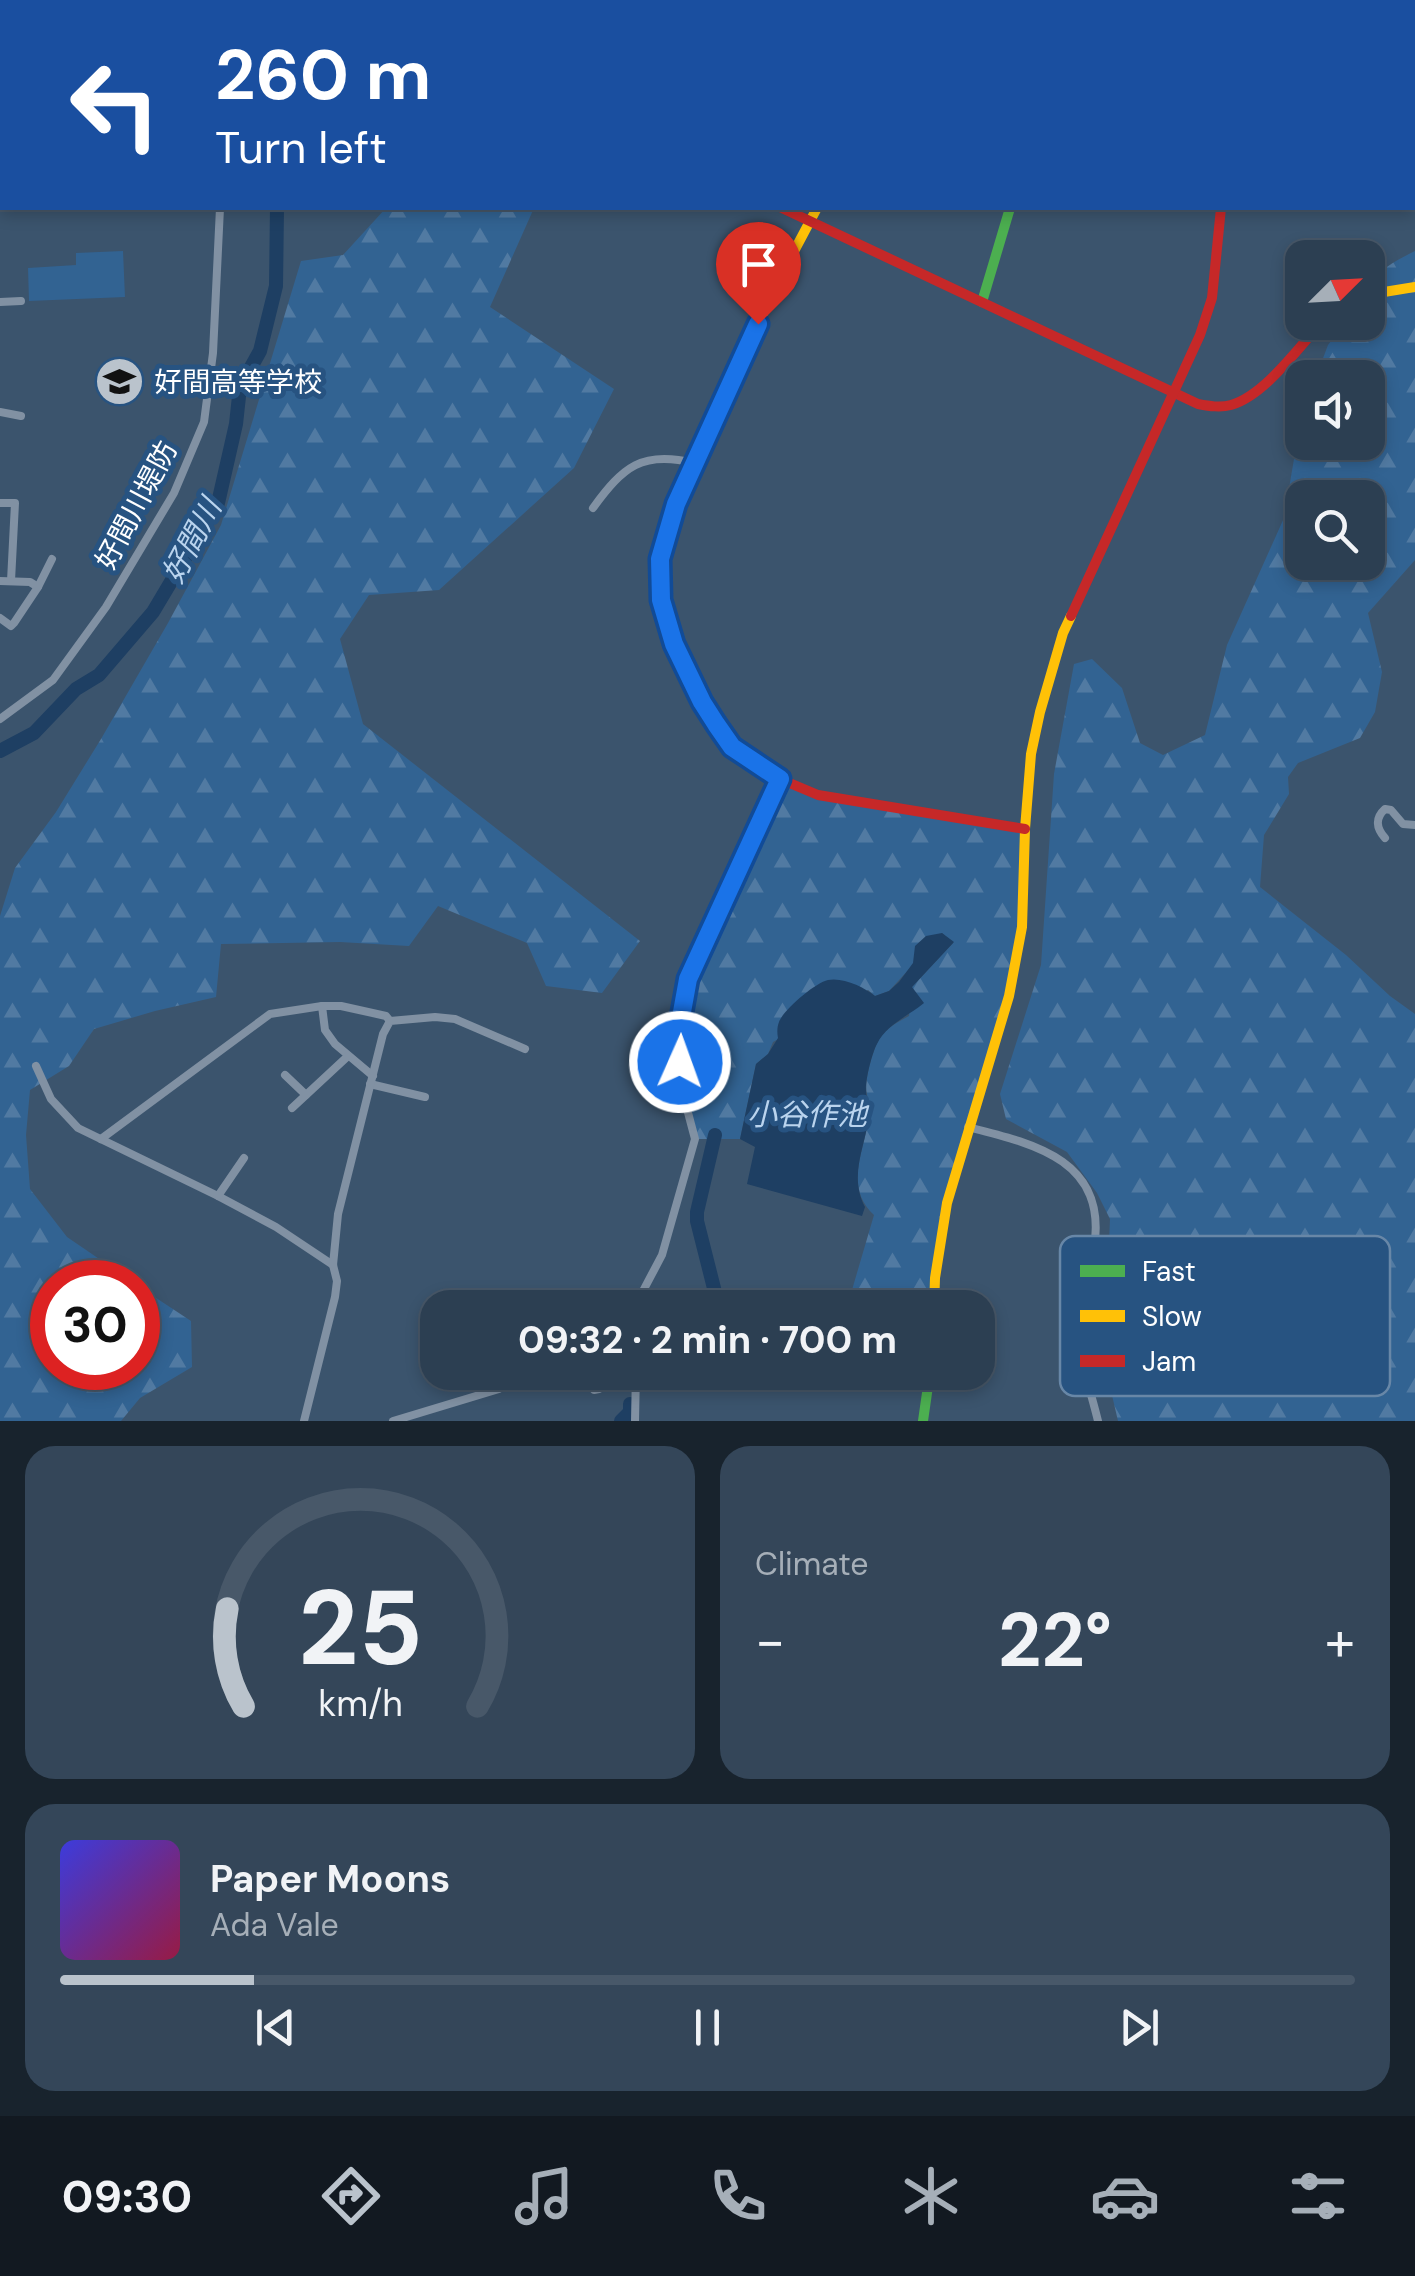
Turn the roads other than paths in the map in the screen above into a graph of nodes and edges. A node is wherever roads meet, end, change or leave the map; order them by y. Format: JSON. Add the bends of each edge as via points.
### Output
{"nodes":[{"id":1,"x":220,"y":210,"type":"edge"},
{"id":2,"x":787,"y":210,"type":"edge"},
{"id":3,"x":816,"y":210,"type":"edge"},
{"id":4,"x":1009,"y":210,"type":"edge"},
{"id":5,"x":1221,"y":210,"type":"edge"},
{"id":6,"x":810,"y":220,"type":"junction"},
{"id":7,"x":1415,"y":287,"type":"edge"},
{"id":8,"x":1385,"y":292,"type":"edge"},
{"id":9,"x":21,"y":301,"type":"dead end"},
{"id":10,"x":0,"y":302,"type":"edge"},
{"id":11,"x":982,"y":302,"type":"junction"},
{"id":12,"x":1305,"y":340,"type":"edge"},
{"id":13,"x":1174,"y":394,"type":"junction"},
{"id":14,"x":0,"y":412,"type":"edge"},
{"id":15,"x":21,"y":416,"type":"dead end"},
{"id":16,"x":694,"y":463,"type":"junction"},
{"id":17,"x":0,"y":503,"type":"edge"},
{"id":18,"x":594,"y":508,"type":"dead end"},
{"id":19,"x":52,"y":559,"type":"dead end"},
{"id":20,"x":0,"y":581,"type":"edge"},
{"id":21,"x":11,"y":581,"type":"junction"},
{"id":22,"x":38,"y":588,"type":"junction"},
{"id":23,"x":0,"y":618,"type":"edge"},
{"id":24,"x":0,"y":719,"type":"edge"},
{"id":25,"x":780,"y":779,"type":"junction"},
{"id":26,"x":1415,"y":825,"type":"edge"},
{"id":27,"x":1025,"y":829,"type":"junction"},
{"id":28,"x":1384,"y":838,"type":"dead end"},
{"id":29,"x":322,"y":1006,"type":"junction"},
{"id":30,"x":390,"y":1021,"type":"junction"},
{"id":31,"x":526,"y":1050,"type":"dead end"},
{"id":32,"x":348,"y":1056,"type":"junction"},
{"id":33,"x":36,"y":1066,"type":"dead end"},
{"id":34,"x":285,"y":1075,"type":"dead end"},
{"id":35,"x":372,"y":1080,"type":"junction"},
{"id":36,"x":306,"y":1095,"type":"junction"},
{"id":37,"x":425,"y":1097,"type":"dead end"},
{"id":38,"x":292,"y":1108,"type":"dead end"},
{"id":39,"x":968,"y":1126,"type":"junction"},
{"id":40,"x":101,"y":1139,"type":"junction"},
{"id":41,"x":244,"y":1158,"type":"dead end"},
{"id":42,"x":218,"y":1196,"type":"junction"},
{"id":43,"x":1095,"y":1236,"type":"edge"},
{"id":44,"x":333,"y":1264,"type":"junction"},
{"id":45,"x":644,"y":1290,"type":"edge"},
{"id":46,"x":935,"y":1290,"type":"edge"},
{"id":47,"x":496,"y":1390,"type":"edge"},
{"id":48,"x":636,"y":1390,"type":"edge"},
{"id":49,"x":928,"y":1390,"type":"edge"},
{"id":50,"x":1092,"y":1396,"type":"edge"},
{"id":51,"x":304,"y":1421,"type":"edge"},
{"id":52,"x":393,"y":1421,"type":"edge"},
{"id":53,"x":635,"y":1421,"type":"edge"},
{"id":54,"x":924,"y":1421,"type":"edge"},
{"id":55,"x":1098,"y":1421,"type":"edge"}],
"edges":[{"from":1,"to":24,"type":"street","name":"好間川堤防","via":[[204,422],[174,493],[53,680]]},
{"from":2,"to":6,"type":"street"},
{"from":3,"to":6,"type":"street"},
{"from":4,"to":11,"type":"street"},
{"from":5,"to":13,"type":"street","via":[[1212,298]]},
{"from":6,"to":11,"type":"street"},
{"from":6,"to":16,"type":"street"},
{"from":7,"to":8,"type":"street"},
{"from":9,"to":10,"type":"street"},
{"from":11,"to":13,"type":"street"},
{"from":12,"to":13,"type":"street","via":[[1240,401],[1214,407]]},
{"from":13,"to":27,"type":"street","via":[[1063,634],[1030,754]]},
{"from":14,"to":15,"type":"street"},
{"from":16,"to":18,"type":"street","via":[[652,459],[631,466]]},
{"from":16,"to":25,"type":"street","via":[[660,559],[661,600],[702,702],[732,747]]},
{"from":17,"to":21,"type":"street","via":[[15,504]]},
{"from":19,"to":22,"type":"street"},
{"from":20,"to":21,"type":"street"},
{"from":21,"to":22,"type":"street"},
{"from":22,"to":23,"type":"street","via":[[11,626]]},
{"from":25,"to":27,"type":"street","via":[[818,795]]},
{"from":25,"to":45,"type":"street","via":[[688,979],[678,1034],[694,1139],[662,1255]]},
{"from":26,"to":28,"type":"street","via":[[1385,809],[1377,818]]},
{"from":27,"to":39,"type":"street","via":[[1016,961]]},
{"from":29,"to":30,"type":"street"},
{"from":29,"to":32,"type":"street","via":[[325,1030]]},
{"from":29,"to":40,"type":"street","via":[[270,1014]]},
{"from":30,"to":31,"type":"street","via":[[456,1020]]},
{"from":30,"to":35,"type":"street"},
{"from":32,"to":35,"type":"street"},
{"from":32,"to":36,"type":"street"},
{"from":33,"to":40,"type":"street","via":[[60,1110]]},
{"from":34,"to":36,"type":"street"},
{"from":35,"to":37,"type":"street"},
{"from":35,"to":44,"type":"street","via":[[338,1214]]},
{"from":36,"to":38,"type":"street"},
{"from":39,"to":43,"type":"street","via":[[1061,1159],[1086,1184]]},
{"from":39,"to":46,"type":"street","via":[[947,1203]]},
{"from":40,"to":42,"type":"street"},
{"from":41,"to":42,"type":"street"},
{"from":42,"to":44,"type":"street"},
{"from":44,"to":51,"type":"street","via":[[335,1297]]},
{"from":47,"to":52,"type":"street"},
{"from":48,"to":53,"type":"street"},
{"from":49,"to":54,"type":"street"},
{"from":50,"to":55,"type":"street"}]}
